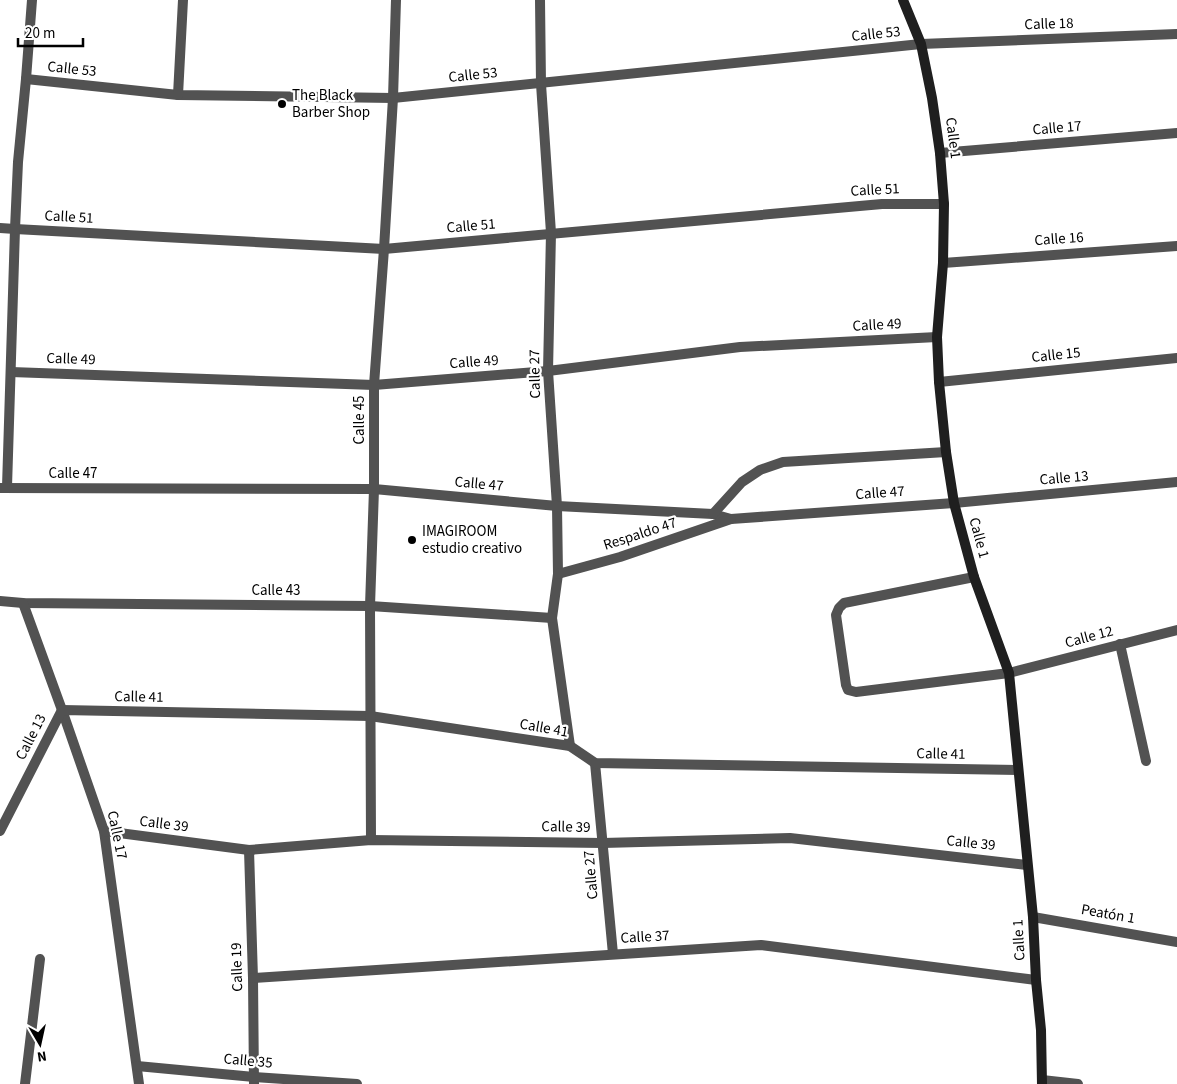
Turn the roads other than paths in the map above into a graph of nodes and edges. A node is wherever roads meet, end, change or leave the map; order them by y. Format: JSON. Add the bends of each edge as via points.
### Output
{"nodes":[{"id":1,"x":32,"y":0,"type":"edge"},
{"id":2,"x":183,"y":0,"type":"edge"},
{"id":3,"x":396,"y":0,"type":"edge"},
{"id":4,"x":540,"y":0,"type":"edge"},
{"id":5,"x":902,"y":0,"type":"edge"},
{"id":6,"x":1177,"y":34,"type":"edge"},
{"id":7,"x":921,"y":44,"type":"junction"},
{"id":8,"x":26,"y":79,"type":"junction"},
{"id":9,"x":541,"y":84,"type":"junction"},
{"id":10,"x":178,"y":95,"type":"junction"},
{"id":11,"x":392,"y":98,"type":"junction"},
{"id":12,"x":1177,"y":133,"type":"edge"},
{"id":13,"x":940,"y":153,"type":"junction"},
{"id":14,"x":944,"y":204,"type":"junction"},
{"id":15,"x":0,"y":228,"type":"edge"},
{"id":16,"x":15,"y":229,"type":"junction"},
{"id":17,"x":551,"y":233,"type":"junction"},
{"id":18,"x":1177,"y":246,"type":"edge"},
{"id":19,"x":384,"y":249,"type":"junction"},
{"id":20,"x":943,"y":263,"type":"junction"},
{"id":21,"x":937,"y":337,"type":"junction"},
{"id":22,"x":1177,"y":358,"type":"edge"},
{"id":23,"x":548,"y":371,"type":"junction"},
{"id":24,"x":11,"y":372,"type":"junction"},
{"id":25,"x":939,"y":382,"type":"junction"},
{"id":26,"x":374,"y":385,"type":"junction"},
{"id":27,"x":946,"y":452,"type":"junction"},
{"id":28,"x":1177,"y":482,"type":"edge"},
{"id":29,"x":4,"y":488,"type":"edge"},
{"id":30,"x":374,"y":489,"type":"junction"},
{"id":31,"x":954,"y":503,"type":"junction"},
{"id":32,"x":557,"y":506,"type":"junction"},
{"id":33,"x":713,"y":514,"type":"junction"},
{"id":34,"x":731,"y":519,"type":"junction"},
{"id":35,"x":558,"y":574,"type":"junction"},
{"id":36,"x":974,"y":577,"type":"junction"},
{"id":37,"x":0,"y":600,"type":"edge"},
{"id":38,"x":23,"y":603,"type":"junction"},
{"id":39,"x":370,"y":606,"type":"junction"},
{"id":40,"x":552,"y":618,"type":"junction"},
{"id":41,"x":1177,"y":630,"type":"edge"},
{"id":42,"x":1120,"y":644,"type":"junction"},
{"id":43,"x":1009,"y":673,"type":"junction"},
{"id":44,"x":62,"y":710,"type":"junction"},
{"id":45,"x":370,"y":716,"type":"junction"},
{"id":46,"x":570,"y":746,"type":"junction"},
{"id":47,"x":1146,"y":761,"type":"dead end"},
{"id":48,"x":595,"y":763,"type":"junction"},
{"id":49,"x":1018,"y":770,"type":"junction"},
{"id":50,"x":0,"y":831,"type":"edge"},
{"id":51,"x":104,"y":832,"type":"junction"},
{"id":52,"x":371,"y":840,"type":"junction"},
{"id":53,"x":603,"y":842,"type":"junction"},
{"id":54,"x":249,"y":850,"type":"junction"},
{"id":55,"x":1027,"y":865,"type":"junction"},
{"id":56,"x":1033,"y":917,"type":"junction"},
{"id":57,"x":1177,"y":942,"type":"edge"},
{"id":58,"x":613,"y":954,"type":"junction"},
{"id":59,"x":40,"y":960,"type":"dead end"},
{"id":60,"x":253,"y":978,"type":"junction"},
{"id":61,"x":1036,"y":980,"type":"junction"},
{"id":62,"x":137,"y":1066,"type":"junction"},
{"id":63,"x":254,"y":1080,"type":"edge"},
{"id":64,"x":1042,"y":1082,"type":"edge"},
{"id":65,"x":25,"y":1084,"type":"edge"},
{"id":66,"x":139,"y":1084,"type":"edge"},
{"id":67,"x":357,"y":1084,"type":"edge"},
{"id":68,"x":1078,"y":1084,"type":"edge"}],
"edges":[{"from":1,"to":8,"type":"street"},
{"from":2,"to":10,"type":"street"},
{"from":3,"to":11,"type":"street","name":"Calle 45"},
{"from":4,"to":9,"type":"street","name":"Calle 27"},
{"from":5,"to":7,"type":"street","name":"Calle 1"},
{"from":6,"to":7,"type":"street","name":"Calle 18"},
{"from":7,"to":9,"type":"street","name":"Calle 53"},
{"from":7,"to":13,"type":"street","name":"Calle 1"},
{"from":8,"to":10,"type":"street","name":"Calle 53"},
{"from":8,"to":16,"type":"street"},
{"from":9,"to":11,"type":"street","name":"Calle 53"},
{"from":9,"to":17,"type":"street","name":"Calle 27"},
{"from":10,"to":11,"type":"street","name":"Calle 53"},
{"from":11,"to":19,"type":"street","name":"Calle 45"},
{"from":12,"to":13,"type":"street","name":"Calle 17"},
{"from":13,"to":14,"type":"street","name":"Calle 1"},
{"from":14,"to":17,"type":"street","name":"Calle 51","via":[[882,204]]},
{"from":14,"to":20,"type":"street","name":"Calle 1"},
{"from":15,"to":16,"type":"street","name":"Calle 51"},
{"from":16,"to":19,"type":"street","name":"Calle 51"},
{"from":16,"to":24,"type":"street"},
{"from":17,"to":19,"type":"street","name":"Calle 51"},
{"from":17,"to":23,"type":"street","name":"Calle 27"},
{"from":18,"to":20,"type":"street","name":"Calle 16"},
{"from":19,"to":26,"type":"street","name":"Calle 45"},
{"from":20,"to":21,"type":"street","name":"Calle 1"},
{"from":21,"to":23,"type":"street","name":"Calle 49","via":[[740,347]]},
{"from":21,"to":25,"type":"street","name":"Calle 1"},
{"from":22,"to":25,"type":"street","name":"Calle 15"},
{"from":23,"to":26,"type":"street","name":"Calle 49"},
{"from":23,"to":32,"type":"street","name":"Calle 27"},
{"from":24,"to":26,"type":"street","name":"Calle 49"},
{"from":24,"to":29,"type":"street"},
{"from":25,"to":27,"type":"street","name":"Calle 1"},
{"from":26,"to":30,"type":"street","name":"Calle 45"},
{"from":27,"to":31,"type":"street","name":"Calle 1"},
{"from":27,"to":33,"type":"street","via":[[783,462],[760,470],[742,482]]},
{"from":28,"to":31,"type":"street","name":"Calle 13"},
{"from":29,"to":30,"type":"street","name":"Calle 47"},
{"from":30,"to":32,"type":"street","name":"Calle 47"},
{"from":30,"to":39,"type":"street","name":"Calle 45"},
{"from":31,"to":34,"type":"street","name":"Calle 47"},
{"from":31,"to":36,"type":"street","name":"Calle 1"},
{"from":32,"to":33,"type":"street","name":"Calle 47"},
{"from":32,"to":35,"type":"street","name":"Calle 27"},
{"from":33,"to":34,"type":"street","name":"Calle 47"},
{"from":34,"to":35,"type":"street","name":"Respaldo 47","via":[[620,557]]},
{"from":35,"to":40,"type":"street","name":"Calle 27"},
{"from":36,"to":43,"type":"street","name":"Calle 1"},
{"from":36,"to":43,"type":"street","name":"Calle 12","via":[[844,603],[836,615],[846,685],[848,690],[856,692]]},
{"from":37,"to":38,"type":"street","name":"Calle 43"},
{"from":38,"to":39,"type":"street","name":"Calle 43"},
{"from":38,"to":44,"type":"street","name":"Calle 17"},
{"from":39,"to":40,"type":"street","name":"Calle 43"},
{"from":39,"to":45,"type":"street","name":"Calle 45"},
{"from":40,"to":46,"type":"street","name":"Calle 27"},
{"from":41,"to":42,"type":"street","name":"Calle 12"},
{"from":42,"to":43,"type":"street","name":"Calle 12"},
{"from":42,"to":47,"type":"street"},
{"from":43,"to":49,"type":"street","name":"Calle 1"},
{"from":44,"to":45,"type":"street","name":"Calle 41"},
{"from":44,"to":50,"type":"street","name":"Calle 13"},
{"from":44,"to":51,"type":"street","name":"Calle 17"},
{"from":45,"to":46,"type":"street","name":"Calle 41"},
{"from":45,"to":52,"type":"street","name":"Calle 45"},
{"from":46,"to":48,"type":"street","name":"Calle 41"},
{"from":48,"to":49,"type":"street","name":"Calle 41"},
{"from":48,"to":53,"type":"street","name":"Calle 27"},
{"from":49,"to":55,"type":"street","name":"Calle 1"},
{"from":51,"to":54,"type":"street","name":"Calle 39"},
{"from":51,"to":62,"type":"street","name":"Calle 17"},
{"from":52,"to":53,"type":"street","name":"Calle 39"},
{"from":52,"to":54,"type":"street","name":"Calle 39"},
{"from":53,"to":55,"type":"street","name":"Calle 39","via":[[790,838]]},
{"from":53,"to":58,"type":"street","name":"Calle 27"},
{"from":54,"to":60,"type":"street","name":"Calle 19"},
{"from":55,"to":56,"type":"street","name":"Calle 1"},
{"from":56,"to":57,"type":"street","name":"Peatón 1"},
{"from":56,"to":61,"type":"street","name":"Calle 1"},
{"from":58,"to":60,"type":"street","name":"Calle 37"},
{"from":58,"to":61,"type":"street","name":"Calle 37","via":[[761,945]]},
{"from":59,"to":65,"type":"street"},
{"from":60,"to":63,"type":"street","name":"Calle 19"},
{"from":61,"to":64,"type":"street","name":"Calle 1"},
{"from":62,"to":63,"type":"street","name":"Calle 35"},
{"from":62,"to":66,"type":"street","name":"Calle 17"},
{"from":63,"to":67,"type":"street","name":"Calle 35"},
{"from":64,"to":68,"type":"street"}]}
